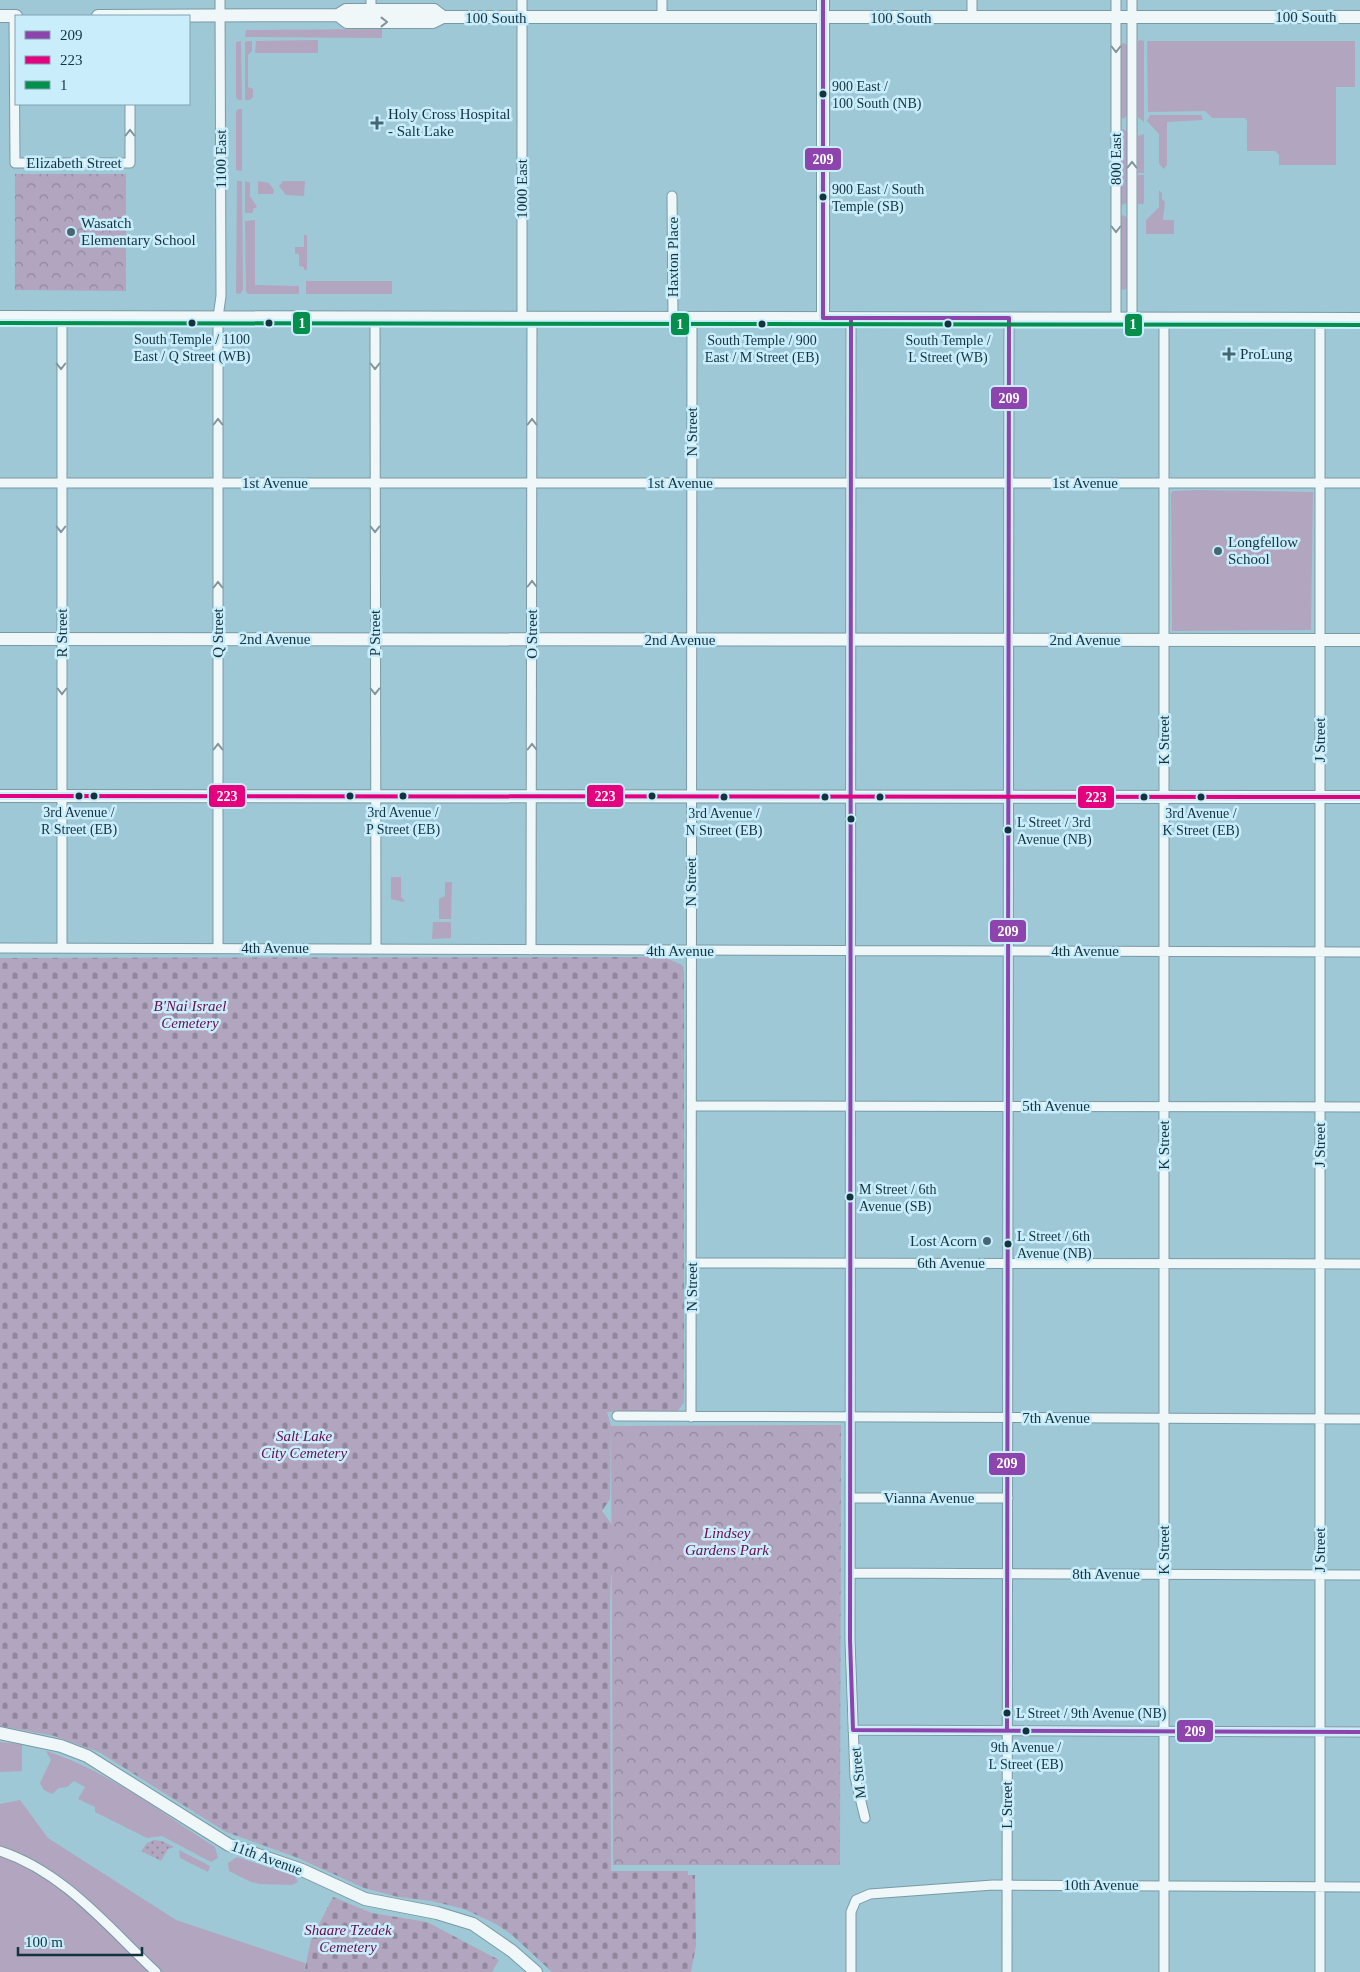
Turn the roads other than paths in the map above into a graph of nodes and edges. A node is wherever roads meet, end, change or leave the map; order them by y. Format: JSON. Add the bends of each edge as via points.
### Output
{"nodes":[{"id":1,"x":220,"y":0,"type":"edge"},
{"id":2,"x":522,"y":0,"type":"edge"},
{"id":3,"x":662,"y":0,"type":"edge"},
{"id":4,"x":823,"y":0,"type":"edge"},
{"id":5,"x":972,"y":0,"type":"edge"},
{"id":6,"x":1116,"y":0,"type":"edge"},
{"id":7,"x":1132,"y":0,"type":"edge"},
{"id":8,"x":371,"y":5,"type":"edge"},
{"id":9,"x":338,"y":15,"type":"junction"},
{"id":10,"x":0,"y":16,"type":"edge"},
{"id":11,"x":15,"y":16,"type":"edge"},
{"id":12,"x":190,"y":16,"type":"edge"},
{"id":13,"x":220,"y":16,"type":"junction"},
{"id":14,"x":1360,"y":17,"type":"edge"},
{"id":15,"x":443,"y":18,"type":"junction"},
{"id":16,"x":522,"y":18,"type":"junction"},
{"id":17,"x":662,"y":18,"type":"junction"},
{"id":18,"x":823,"y":18,"type":"junction"},
{"id":19,"x":972,"y":18,"type":"junction"},
{"id":20,"x":1116,"y":18,"type":"junction"},
{"id":21,"x":1132,"y":18,"type":"junction"},
{"id":22,"x":15,"y":105,"type":"edge"},
{"id":23,"x":15,"y":105,"type":"edge"},
{"id":24,"x":130,"y":105,"type":"edge"},
{"id":25,"x":1116,"y":123,"type":"junction"},
{"id":26,"x":1132,"y":124,"type":"junction"},
{"id":27,"x":672,"y":196,"type":"dead end"},
{"id":28,"x":1116,"y":211,"type":"junction"},
{"id":29,"x":1132,"y":211,"type":"junction"},
{"id":30,"x":0,"y":317,"type":"edge"},
{"id":31,"x":218,"y":317,"type":"junction"},
{"id":32,"x":375,"y":317,"type":"junction"},
{"id":33,"x":62,"y":318,"type":"junction"},
{"id":34,"x":527,"y":318,"type":"junction"},
{"id":35,"x":673,"y":318,"type":"junction"},
{"id":36,"x":692,"y":318,"type":"junction"},
{"id":37,"x":823,"y":318,"type":"junction"},
{"id":38,"x":851,"y":318,"type":"junction"},
{"id":39,"x":1009,"y":318,"type":"junction"},
{"id":40,"x":1116,"y":319,"type":"junction"},
{"id":41,"x":1132,"y":319,"type":"junction"},
{"id":42,"x":1164,"y":319,"type":"junction"},
{"id":43,"x":1320,"y":319,"type":"junction"},
{"id":44,"x":1360,"y":319,"type":"edge"},
{"id":45,"x":0,"y":482,"type":"edge"},
{"id":46,"x":1164,"y":482,"type":"junction"},
{"id":47,"x":61,"y":483,"type":"junction"},
{"id":48,"x":218,"y":483,"type":"junction"},
{"id":49,"x":375,"y":483,"type":"junction"},
{"id":50,"x":532,"y":483,"type":"junction"},
{"id":51,"x":692,"y":483,"type":"junction"},
{"id":52,"x":851,"y":483,"type":"junction"},
{"id":53,"x":1009,"y":483,"type":"junction"},
{"id":54,"x":1320,"y":483,"type":"junction"},
{"id":55,"x":1360,"y":483,"type":"edge"},
{"id":56,"x":0,"y":639,"type":"edge"},
{"id":57,"x":62,"y":639,"type":"junction"},
{"id":58,"x":375,"y":639,"type":"junction"},
{"id":59,"x":218,"y":640,"type":"junction"},
{"id":60,"x":531,"y":640,"type":"junction"},
{"id":61,"x":692,"y":640,"type":"junction"},
{"id":62,"x":851,"y":640,"type":"junction"},
{"id":63,"x":1008,"y":640,"type":"junction"},
{"id":64,"x":1164,"y":640,"type":"junction"},
{"id":65,"x":1320,"y":640,"type":"junction"},
{"id":66,"x":1360,"y":640,"type":"edge"},
{"id":67,"x":0,"y":796,"type":"edge"},
{"id":68,"x":61,"y":796,"type":"junction"},
{"id":69,"x":218,"y":796,"type":"junction"},
{"id":70,"x":375,"y":796,"type":"junction"},
{"id":71,"x":532,"y":796,"type":"junction"},
{"id":72,"x":692,"y":796,"type":"junction"},
{"id":73,"x":851,"y":796,"type":"junction"},
{"id":74,"x":1163,"y":796,"type":"junction"},
{"id":75,"x":1008,"y":797,"type":"junction"},
{"id":76,"x":1320,"y":797,"type":"junction"},
{"id":77,"x":1360,"y":797,"type":"edge"},
{"id":78,"x":0,"y":948,"type":"edge"},
{"id":79,"x":62,"y":948,"type":"junction"},
{"id":80,"x":218,"y":948,"type":"junction"},
{"id":81,"x":376,"y":950,"type":"junction"},
{"id":82,"x":531,"y":950,"type":"junction"},
{"id":83,"x":691,"y":951,"type":"junction"},
{"id":84,"x":852,"y":951,"type":"junction"},
{"id":85,"x":1008,"y":951,"type":"junction"},
{"id":86,"x":1164,"y":951,"type":"junction"},
{"id":87,"x":1320,"y":952,"type":"junction"},
{"id":88,"x":1360,"y":952,"type":"edge"},
{"id":89,"x":692,"y":1106,"type":"junction"},
{"id":90,"x":851,"y":1106,"type":"junction"},
{"id":91,"x":1008,"y":1106,"type":"junction"},
{"id":92,"x":1164,"y":1106,"type":"junction"},
{"id":93,"x":1320,"y":1107,"type":"junction"},
{"id":94,"x":1360,"y":1107,"type":"edge"},
{"id":95,"x":692,"y":1263,"type":"junction"},
{"id":96,"x":851,"y":1263,"type":"junction"},
{"id":97,"x":1008,"y":1263,"type":"junction"},
{"id":98,"x":1163,"y":1264,"type":"junction"},
{"id":99,"x":1320,"y":1264,"type":"junction"},
{"id":100,"x":1360,"y":1264,"type":"edge"},
{"id":101,"x":617,"y":1416,"type":"dead end"},
{"id":102,"x":691,"y":1417,"type":"junction"},
{"id":103,"x":851,"y":1418,"type":"junction"},
{"id":104,"x":1008,"y":1418,"type":"junction"},
{"id":105,"x":1164,"y":1418,"type":"junction"},
{"id":106,"x":1320,"y":1419,"type":"junction"},
{"id":107,"x":1360,"y":1419,"type":"edge"},
{"id":108,"x":851,"y":1498,"type":"junction"},
{"id":109,"x":1008,"y":1498,"type":"junction"},
{"id":110,"x":851,"y":1573,"type":"junction"},
{"id":111,"x":1008,"y":1574,"type":"junction"},
{"id":112,"x":1164,"y":1575,"type":"junction"},
{"id":113,"x":1320,"y":1575,"type":"junction"},
{"id":114,"x":1360,"y":1575,"type":"edge"},
{"id":115,"x":853,"y":1730,"type":"junction"},
{"id":116,"x":1007,"y":1730,"type":"junction"},
{"id":117,"x":1163,"y":1731,"type":"junction"},
{"id":118,"x":1320,"y":1732,"type":"junction"},
{"id":119,"x":1360,"y":1732,"type":"edge"},
{"id":120,"x":0,"y":1733,"type":"edge"},
{"id":121,"x":865,"y":1818,"type":"dead end"},
{"id":122,"x":0,"y":1852,"type":"edge"},
{"id":123,"x":1007,"y":1885,"type":"junction"},
{"id":124,"x":1164,"y":1886,"type":"junction"},
{"id":125,"x":1320,"y":1886,"type":"junction"},
{"id":126,"x":1360,"y":1886,"type":"edge"},
{"id":127,"x":156,"y":1972,"type":"edge"},
{"id":128,"x":536,"y":1972,"type":"edge"},
{"id":129,"x":851,"y":1972,"type":"edge"},
{"id":130,"x":1008,"y":1972,"type":"edge"},
{"id":131,"x":1164,"y":1972,"type":"edge"},
{"id":132,"x":1320,"y":1972,"type":"edge"}],
"edges":[{"from":1,"to":13,"type":"street","name":"1100 East"},
{"from":2,"to":16,"type":"street","name":"1000 East"},
{"from":3,"to":17,"type":"street"},
{"from":4,"to":18,"type":"street"},
{"from":5,"to":19,"type":"street"},
{"from":6,"to":20,"type":"street","name":"800 East"},
{"from":7,"to":21,"type":"street","name":"800 East"},
{"from":8,"to":9,"type":"street","name":"100 South"},
{"from":8,"to":15,"type":"street","name":"100 South","via":[[434,10]]},
{"from":9,"to":13,"type":"street","name":"100 South"},
{"from":9,"to":15,"type":"street","name":"100 South","one_way":true,"via":[[347,22],[433,22]]},
{"from":10,"to":11,"type":"street"},
{"from":11,"to":22,"type":"street","name":"Elizabeth Street","one_way":true},
{"from":12,"to":13,"type":"street","name":"100 South"},
{"from":13,"to":31,"type":"street","name":"1100 East","via":[[221,296]]},
{"from":14,"to":21,"type":"street","name":"100 South"},
{"from":15,"to":16,"type":"street","name":"100 South"},
{"from":16,"to":17,"type":"street","name":"100 South"},
{"from":16,"to":34,"type":"street","name":"1000 East"},
{"from":17,"to":18,"type":"street","name":"100 South"},
{"from":18,"to":19,"type":"street","name":"100 South"},
{"from":18,"to":37,"type":"street"},
{"from":19,"to":20,"type":"street","name":"100 South"},
{"from":20,"to":21,"type":"street","name":"100 South"},
{"from":20,"to":25,"type":"street","name":"800 East","one_way":true},
{"from":21,"to":26,"type":"street","name":"800 East"},
{"from":23,"to":24,"type":"street","name":"Elizabeth Street","one_way":true,"via":[[15,163],[130,163]]},
{"from":25,"to":26,"type":"street"},
{"from":25,"to":28,"type":"street","name":"800 East"},
{"from":29,"to":26,"type":"street","name":"800 East","one_way":true},
{"from":27,"to":35,"type":"street","name":"Haxton Place"},
{"from":28,"to":29,"type":"street"},
{"from":28,"to":40,"type":"street","name":"800 East","one_way":true},
{"from":29,"to":41,"type":"street","name":"800 East"},
{"from":30,"to":33,"type":"street"},
{"from":31,"to":32,"type":"street"},
{"from":31,"to":33,"type":"street"},
{"from":48,"to":31,"type":"street","name":"Q Street","one_way":true},
{"from":32,"to":34,"type":"street"},
{"from":32,"to":49,"type":"street","name":"P Street","one_way":true},
{"from":33,"to":47,"type":"street","name":"R Street","one_way":true},
{"from":34,"to":35,"type":"street"},
{"from":50,"to":34,"type":"street","name":"O Street","one_way":true},
{"from":35,"to":36,"type":"street"},
{"from":36,"to":37,"type":"street"},
{"from":36,"to":51,"type":"street","name":"N Street"},
{"from":37,"to":38,"type":"street"},
{"from":38,"to":39,"type":"street"},
{"from":38,"to":52,"type":"street","name":"M Street"},
{"from":39,"to":40,"type":"street"},
{"from":39,"to":53,"type":"street","name":"L Street"},
{"from":40,"to":41,"type":"street"},
{"from":41,"to":42,"type":"street"},
{"from":42,"to":43,"type":"street"},
{"from":42,"to":46,"type":"street","name":"K Street"},
{"from":43,"to":44,"type":"street"},
{"from":43,"to":54,"type":"street","name":"J Street"},
{"from":45,"to":47,"type":"street","name":"1st Avenue"},
{"from":46,"to":53,"type":"street","name":"1st Avenue"},
{"from":46,"to":54,"type":"street","name":"1st Avenue"},
{"from":46,"to":64,"type":"street","name":"K Street"},
{"from":47,"to":48,"type":"street","name":"1st Avenue"},
{"from":47,"to":57,"type":"street","name":"R Street","one_way":true},
{"from":48,"to":49,"type":"street","name":"1st Avenue"},
{"from":59,"to":48,"type":"street","name":"Q Street","one_way":true},
{"from":49,"to":50,"type":"street","name":"1st Avenue"},
{"from":49,"to":58,"type":"street","name":"P Street","one_way":true},
{"from":50,"to":51,"type":"street","name":"1st Avenue"},
{"from":60,"to":50,"type":"street","name":"O Street","one_way":true},
{"from":51,"to":52,"type":"street","name":"1st Avenue"},
{"from":51,"to":61,"type":"street","name":"N Street"},
{"from":52,"to":53,"type":"street","name":"1st Avenue"},
{"from":52,"to":62,"type":"street","name":"M Street"},
{"from":53,"to":63,"type":"street","name":"L Street"},
{"from":54,"to":55,"type":"street","name":"1st Avenue"},
{"from":54,"to":65,"type":"street","name":"J Street"},
{"from":56,"to":57,"type":"street","name":"2nd Avenue"},
{"from":57,"to":59,"type":"street","name":"2nd Avenue"},
{"from":57,"to":68,"type":"street","name":"R Street","one_way":true},
{"from":58,"to":59,"type":"street","name":"2nd Avenue"},
{"from":58,"to":60,"type":"street","name":"2nd Avenue"},
{"from":58,"to":70,"type":"street","name":"P Street","one_way":true},
{"from":69,"to":59,"type":"street","name":"Q Street","one_way":true},
{"from":60,"to":61,"type":"street","name":"2nd Avenue"},
{"from":71,"to":60,"type":"street","name":"O Street","one_way":true},
{"from":61,"to":62,"type":"street","name":"2nd Avenue"},
{"from":61,"to":72,"type":"street","name":"N Street"},
{"from":62,"to":63,"type":"street","name":"2nd Avenue"},
{"from":62,"to":73,"type":"street","name":"M Street"},
{"from":63,"to":64,"type":"street","name":"2nd Avenue"},
{"from":63,"to":75,"type":"street","name":"L Street"},
{"from":64,"to":65,"type":"street","name":"2nd Avenue"},
{"from":64,"to":74,"type":"street","name":"K Street"},
{"from":65,"to":66,"type":"street","name":"2nd Avenue"},
{"from":65,"to":76,"type":"street","name":"J Street"},
{"from":67,"to":68,"type":"street"},
{"from":68,"to":69,"type":"street"},
{"from":68,"to":79,"type":"street","name":"R Street"},
{"from":69,"to":70,"type":"street"},
{"from":69,"to":80,"type":"street","name":"Q Street"},
{"from":70,"to":71,"type":"street"},
{"from":70,"to":81,"type":"street","name":"P Street"},
{"from":71,"to":72,"type":"street"},
{"from":71,"to":82,"type":"street","name":"O Street"},
{"from":72,"to":73,"type":"street"},
{"from":72,"to":83,"type":"street","name":"N Street"},
{"from":73,"to":75,"type":"street"},
{"from":73,"to":84,"type":"street","name":"M Street"},
{"from":74,"to":75,"type":"street"},
{"from":74,"to":76,"type":"street"},
{"from":74,"to":86,"type":"street","name":"K Street"},
{"from":75,"to":85,"type":"street","name":"L Street"},
{"from":76,"to":77,"type":"street"},
{"from":76,"to":87,"type":"street","name":"J Street"},
{"from":78,"to":79,"type":"street","name":"4th Avenue"},
{"from":79,"to":80,"type":"street","name":"4th Avenue"},
{"from":80,"to":81,"type":"street","name":"4th Avenue"},
{"from":81,"to":82,"type":"street","name":"4th Avenue"},
{"from":82,"to":83,"type":"street","name":"4th Avenue"},
{"from":83,"to":84,"type":"street","name":"4th Avenue"},
{"from":83,"to":89,"type":"street","name":"N Street"},
{"from":84,"to":85,"type":"street","name":"4th Avenue"},
{"from":84,"to":90,"type":"street","name":"M Street"},
{"from":85,"to":86,"type":"street","name":"4th Avenue"},
{"from":85,"to":91,"type":"street","name":"L Street"},
{"from":86,"to":87,"type":"street","name":"4th Avenue"},
{"from":86,"to":92,"type":"street","name":"K Street"},
{"from":87,"to":88,"type":"street","name":"4th Avenue"},
{"from":87,"to":93,"type":"street","name":"J Street"},
{"from":89,"to":90,"type":"street","name":"5th Avenue"},
{"from":89,"to":95,"type":"street","name":"N Street"},
{"from":90,"to":91,"type":"street","name":"5th Avenue"},
{"from":90,"to":96,"type":"street","name":"M Street"},
{"from":91,"to":92,"type":"street","name":"5th Avenue"},
{"from":91,"to":97,"type":"street","name":"L Street"},
{"from":92,"to":93,"type":"street","name":"5th Avenue"},
{"from":92,"to":98,"type":"street","name":"K Street"},
{"from":93,"to":94,"type":"street","name":"5th Avenue"},
{"from":93,"to":99,"type":"street","name":"J Street"},
{"from":95,"to":96,"type":"street","name":"6th Avenue"},
{"from":95,"to":102,"type":"street","name":"N Street"},
{"from":96,"to":97,"type":"street","name":"6th Avenue"},
{"from":96,"to":103,"type":"street","name":"M Street"},
{"from":97,"to":98,"type":"street","name":"6th Avenue"},
{"from":97,"to":104,"type":"street","name":"L Street"},
{"from":98,"to":99,"type":"street","name":"6th Avenue"},
{"from":98,"to":105,"type":"street","name":"K Street"},
{"from":99,"to":100,"type":"street","name":"6th Avenue"},
{"from":99,"to":106,"type":"street","name":"J Street"},
{"from":101,"to":102,"type":"street","name":"7th Avenue"},
{"from":102,"to":103,"type":"street","name":"7th Avenue"},
{"from":103,"to":104,"type":"street","name":"7th Avenue"},
{"from":103,"to":108,"type":"street","name":"M Street"},
{"from":104,"to":105,"type":"street","name":"7th Avenue"},
{"from":104,"to":109,"type":"street","name":"L Street"},
{"from":105,"to":106,"type":"street","name":"7th Avenue"},
{"from":105,"to":112,"type":"street","name":"K Street"},
{"from":106,"to":107,"type":"street","name":"7th Avenue"},
{"from":106,"to":113,"type":"street","name":"J Street"},
{"from":108,"to":109,"type":"street","name":"Vianna Avenue"},
{"from":108,"to":110,"type":"street","name":"M Street"},
{"from":109,"to":111,"type":"street","name":"L Street"},
{"from":110,"to":111,"type":"street","name":"8th Avenue"},
{"from":110,"to":115,"type":"street","name":"M Street"},
{"from":111,"to":112,"type":"street","name":"8th Avenue"},
{"from":111,"to":116,"type":"street","name":"L Street"},
{"from":112,"to":113,"type":"street","name":"8th Avenue"},
{"from":112,"to":117,"type":"street","name":"K Street"},
{"from":113,"to":114,"type":"street","name":"8th Avenue"},
{"from":113,"to":118,"type":"street","name":"J Street"},
{"from":115,"to":116,"type":"street"},
{"from":115,"to":121,"type":"street","name":"M Street","via":[[856,1788]]},
{"from":116,"to":117,"type":"street"},
{"from":116,"to":123,"type":"street","name":"L Street"},
{"from":117,"to":118,"type":"street"},
{"from":117,"to":124,"type":"street","name":"K Street"},
{"from":118,"to":119,"type":"street"},
{"from":118,"to":125,"type":"street","name":"J Street"},
{"from":120,"to":128,"type":"street","name":"11th Avenue","via":[[62,1746],[87,1756],[229,1845],[302,1870],[365,1899],[474,1924],[512,1950]]},
{"from":122,"to":127,"type":"street","via":[[26,1861],[57,1880]]},
{"from":123,"to":124,"type":"street","name":"10th Avenue"},
{"from":123,"to":129,"type":"street","name":"10th Avenue","via":[[870,1894],[856,1900],[851,1912]]},
{"from":123,"to":130,"type":"street","name":"L Street"},
{"from":124,"to":125,"type":"street","name":"10th Avenue"},
{"from":124,"to":131,"type":"street","name":"K Street"},
{"from":125,"to":126,"type":"street","name":"10th Avenue"},
{"from":125,"to":132,"type":"street","name":"J Street"}]}
